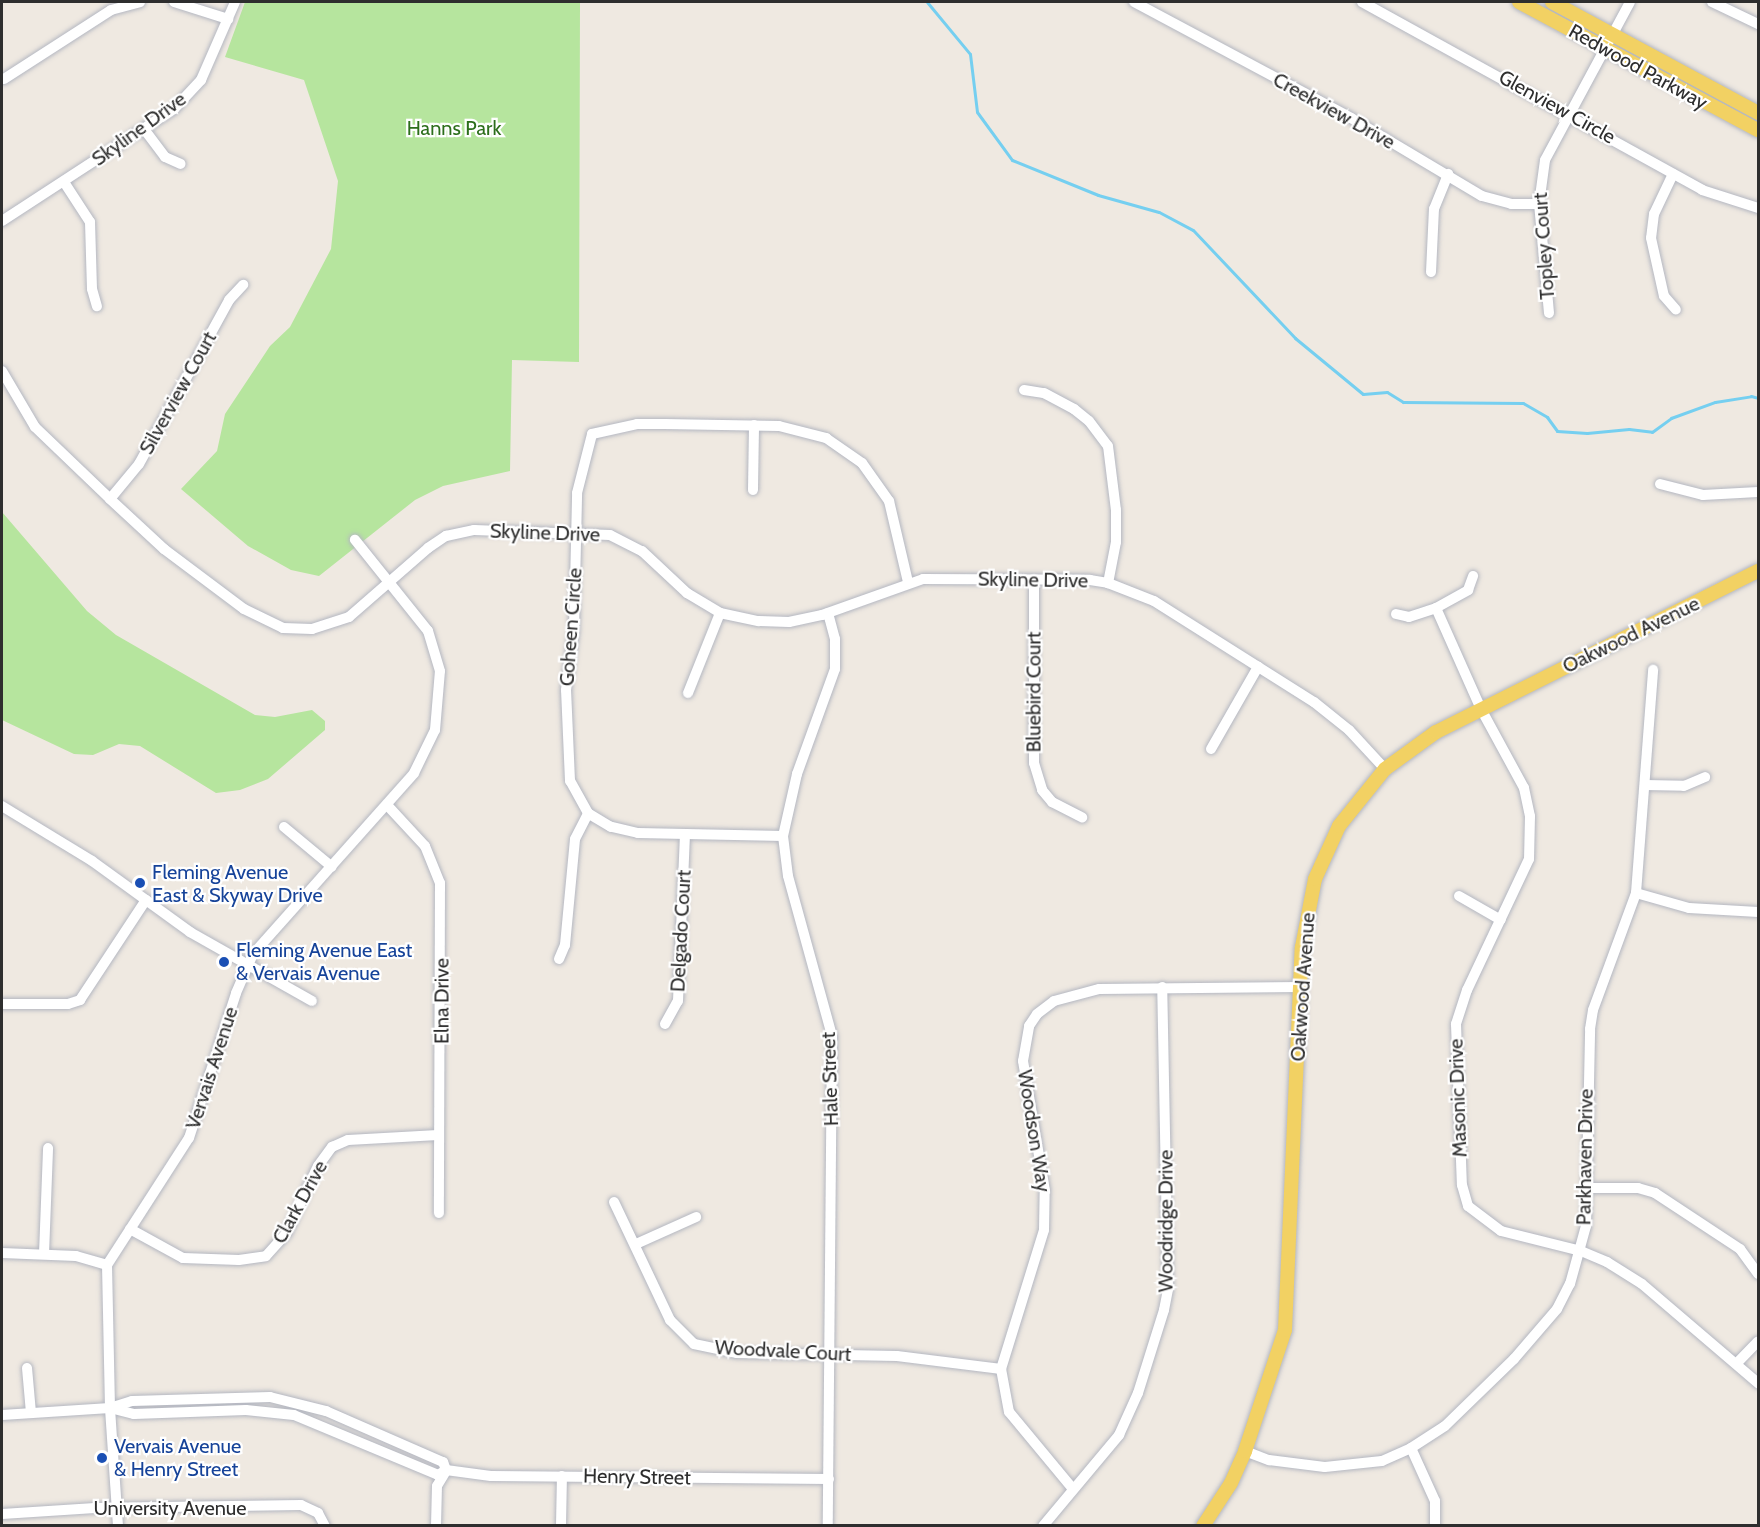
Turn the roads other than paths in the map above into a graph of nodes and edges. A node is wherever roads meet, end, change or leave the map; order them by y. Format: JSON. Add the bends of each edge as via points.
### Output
{"nodes":[{"id":1,"x":140,"y":2,"type":"edge"},
{"id":2,"x":174,"y":2,"type":"edge"},
{"id":3,"x":235,"y":2,"type":"edge"},
{"id":4,"x":1134,"y":2,"type":"edge"},
{"id":5,"x":1362,"y":2,"type":"edge"},
{"id":6,"x":1520,"y":2,"type":"edge"},
{"id":7,"x":1552,"y":2,"type":"edge"},
{"id":8,"x":1630,"y":2,"type":"edge"},
{"id":9,"x":1712,"y":2,"type":"edge"},
{"id":10,"x":228,"y":19,"type":"junction"},
{"id":11,"x":1758,"y":24,"type":"edge"},
{"id":12,"x":1611,"y":34,"type":"junction"},
{"id":13,"x":1604,"y":49,"type":"junction"},
{"id":14,"x":4,"y":79,"type":"dead end"},
{"id":15,"x":1758,"y":113,"type":"edge"},
{"id":16,"x":1569,"y":114,"type":"junction"},
{"id":17,"x":144,"y":129,"type":"junction"},
{"id":18,"x":1758,"y":130,"type":"edge"},
{"id":19,"x":181,"y":164,"type":"dead end"},
{"id":20,"x":1448,"y":174,"type":"junction"},
{"id":21,"x":1673,"y":174,"type":"junction"},
{"id":22,"x":64,"y":182,"type":"junction"},
{"id":23,"x":1539,"y":204,"type":"junction"},
{"id":24,"x":1756,"y":208,"type":"edge"},
{"id":25,"x":2,"y":221,"type":"edge"},
{"id":26,"x":1431,"y":272,"type":"dead end"},
{"id":27,"x":243,"y":285,"type":"dead end"},
{"id":28,"x":97,"y":306,"type":"dead end"},
{"id":29,"x":1676,"y":310,"type":"dead end"},
{"id":30,"x":1549,"y":313,"type":"dead end"},
{"id":31,"x":2,"y":371,"type":"edge"},
{"id":32,"x":1024,"y":390,"type":"dead end"},
{"id":33,"x":754,"y":425,"type":"junction"},
{"id":34,"x":1660,"y":484,"type":"dead end"},
{"id":35,"x":753,"y":490,"type":"dead end"},
{"id":36,"x":1758,"y":492,"type":"edge"},
{"id":37,"x":110,"y":499,"type":"junction"},
{"id":38,"x":576,"y":531,"type":"junction"},
{"id":39,"x":355,"y":540,"type":"dead end"},
{"id":40,"x":1758,"y":571,"type":"edge"},
{"id":41,"x":1473,"y":576,"type":"dead end"},
{"id":42,"x":1034,"y":580,"type":"junction"},
{"id":43,"x":390,"y":582,"type":"junction"},
{"id":44,"x":908,"y":582,"type":"junction"},
{"id":45,"x":1107,"y":583,"type":"junction"},
{"id":46,"x":1436,"y":608,"type":"junction"},
{"id":47,"x":720,"y":613,"type":"junction"},
{"id":48,"x":828,"y":613,"type":"junction"},
{"id":49,"x":1396,"y":614,"type":"dead end"},
{"id":50,"x":1258,"y":667,"type":"junction"},
{"id":51,"x":1653,"y":670,"type":"dead end"},
{"id":52,"x":688,"y":693,"type":"dead end"},
{"id":53,"x":1481,"y":709,"type":"junction"},
{"id":54,"x":1211,"y":749,"type":"dead end"},
{"id":55,"x":1384,"y":769,"type":"junction"},
{"id":56,"x":1705,"y":777,"type":"dead end"},
{"id":57,"x":1645,"y":784,"type":"junction"},
{"id":58,"x":387,"y":805,"type":"junction"},
{"id":59,"x":2,"y":806,"type":"edge"},
{"id":60,"x":588,"y":813,"type":"junction"},
{"id":61,"x":1082,"y":817,"type":"dead end"},
{"id":62,"x":284,"y":827,"type":"dead end"},
{"id":63,"x":685,"y":834,"type":"junction"},
{"id":64,"x":783,"y":836,"type":"junction"},
{"id":65,"x":332,"y":867,"type":"junction"},
{"id":66,"x":1636,"y":893,"type":"junction"},
{"id":67,"x":1458,"y":896,"type":"dead end"},
{"id":68,"x":146,"y":900,"type":"junction"},
{"id":69,"x":1758,"y":912,"type":"edge"},
{"id":70,"x":1501,"y":920,"type":"junction"},
{"id":71,"x":559,"y":959,"type":"dead end"},
{"id":72,"x":248,"y":965,"type":"junction"},
{"id":73,"x":1162,"y":987,"type":"junction"},
{"id":74,"x":1300,"y":987,"type":"junction"},
{"id":75,"x":312,"y":1001,"type":"dead end"},
{"id":76,"x":2,"y":1004,"type":"edge"},
{"id":77,"x":665,"y":1024,"type":"dead end"},
{"id":78,"x":438,"y":1135,"type":"junction"},
{"id":79,"x":48,"y":1148,"type":"dead end"},
{"id":80,"x":1586,"y":1188,"type":"junction"},
{"id":81,"x":614,"y":1202,"type":"dead end"},
{"id":82,"x":439,"y":1213,"type":"dead end"},
{"id":83,"x":696,"y":1216,"type":"dead end"},
{"id":84,"x":130,"y":1229,"type":"junction"},
{"id":85,"x":636,"y":1244,"type":"junction"},
{"id":86,"x":1581,"y":1251,"type":"junction"},
{"id":87,"x":2,"y":1253,"type":"edge"},
{"id":88,"x":44,"y":1254,"type":"junction"},
{"id":89,"x":107,"y":1264,"type":"junction"},
{"id":90,"x":1758,"y":1274,"type":"edge"},
{"id":91,"x":1758,"y":1341,"type":"edge"},
{"id":92,"x":830,"y":1355,"type":"junction"},
{"id":93,"x":1737,"y":1363,"type":"junction"},
{"id":94,"x":27,"y":1368,"type":"dead end"},
{"id":95,"x":1001,"y":1369,"type":"junction"},
{"id":96,"x":1758,"y":1383,"type":"edge"},
{"id":97,"x":110,"y":1408,"type":"junction"},
{"id":98,"x":31,"y":1413,"type":"junction"},
{"id":99,"x":2,"y":1415,"type":"edge"},
{"id":100,"x":1411,"y":1448,"type":"junction"},
{"id":101,"x":1245,"y":1451,"type":"junction"},
{"id":102,"x":446,"y":1470,"type":"junction"},
{"id":103,"x":562,"y":1476,"type":"junction"},
{"id":104,"x":829,"y":1479,"type":"junction"},
{"id":105,"x":1073,"y":1489,"type":"junction"},
{"id":106,"x":117,"y":1507,"type":"junction"},
{"id":107,"x":2,"y":1514,"type":"edge"},
{"id":108,"x":117,"y":1526,"type":"edge"},
{"id":109,"x":325,"y":1526,"type":"edge"},
{"id":110,"x":436,"y":1526,"type":"edge"},
{"id":111,"x":561,"y":1526,"type":"edge"},
{"id":112,"x":828,"y":1526,"type":"edge"},
{"id":113,"x":1043,"y":1526,"type":"edge"},
{"id":114,"x":1203,"y":1526,"type":"edge"},
{"id":115,"x":1435,"y":1526,"type":"edge"}],
"edges":[{"from":1,"to":14,"type":"street","via":[[111,10]]},
{"from":2,"to":10,"type":"street"},
{"from":3,"to":10,"type":"street","name":"Skyline Drive"},
{"from":4,"to":20,"type":"street","name":"Creekview Drive"},
{"from":5,"to":16,"type":"street","name":"Glenview Circle"},
{"from":6,"to":13,"type":"main road","name":"Redwood Parkway"},
{"from":7,"to":12,"type":"main road","name":"Redwood Parkway"},
{"from":8,"to":12,"type":"street","name":"Topley Court"},
{"from":9,"to":11,"type":"street"},
{"from":10,"to":17,"type":"street","name":"Skyline Drive","via":[[201,80],[174,109]]},
{"from":12,"to":13,"type":"street","name":"Topley Court"},
{"from":12,"to":15,"type":"main road","name":"Redwood Parkway"},
{"from":13,"to":16,"type":"street","name":"Topley Court"},
{"from":13,"to":18,"type":"main road","name":"Redwood Parkway"},
{"from":16,"to":21,"type":"street","name":"Glenview Circle"},
{"from":16,"to":23,"type":"street","name":"Topley Court","via":[[1545,160]]},
{"from":17,"to":19,"type":"street","via":[[165,157]]},
{"from":17,"to":22,"type":"street","name":"Skyline Drive"},
{"from":20,"to":23,"type":"street","name":"Creekview Drive","via":[[1498,202]]},
{"from":20,"to":26,"type":"street","via":[[1434,209]]},
{"from":21,"to":24,"type":"street","name":"Glenview Circle","via":[[1702,190]]},
{"from":21,"to":29,"type":"street","via":[[1654,213],[1651,238],[1664,296]]},
{"from":22,"to":25,"type":"street","name":"Skyline Drive"},
{"from":22,"to":28,"type":"street","via":[[90,222]]},
{"from":23,"to":30,"type":"street","name":"Topley Court"},
{"from":27,"to":37,"type":"street","name":"Silverview Court","via":[[229,300],[139,464]]},
{"from":31,"to":37,"type":"street","name":"Skyline Drive","via":[[35,427]]},
{"from":32,"to":45,"type":"street","via":[[1044,393],[1074,409],[1108,446],[1116,542]]},
{"from":33,"to":35,"type":"street"},
{"from":33,"to":38,"type":"street","name":"Goheen Circle","via":[[637,424],[592,434],[578,476]]},
{"from":33,"to":44,"type":"street","name":"Goheen Circle","via":[[806,430],[826,438],[862,463],[889,501]]},
{"from":34,"to":36,"type":"street","via":[[1702,495]]},
{"from":37,"to":43,"type":"street","name":"Skyline Drive","via":[[164,549],[244,609],[283,628],[312,629],[336,623]]},
{"from":38,"to":43,"type":"street","name":"Skyline Drive","via":[[459,532],[428,548]]},
{"from":38,"to":47,"type":"street","name":"Skyline Drive","via":[[610,535],[631,543],[687,593]]},
{"from":38,"to":60,"type":"street","name":"Goheen Circle","via":[[566,753],[570,781]]},
{"from":39,"to":43,"type":"street","name":"Vervais Avenue"},
{"from":40,"to":53,"type":"main road","name":"Oakwood Avenue"},
{"from":41,"to":46,"type":"street","via":[[1468,590]]},
{"from":42,"to":44,"type":"street","name":"Skyline Drive"},
{"from":42,"to":45,"type":"street","name":"Skyline Drive"},
{"from":42,"to":61,"type":"street","name":"Bluebird Court","via":[[1034,763],[1042,790],[1052,802]]},
{"from":43,"to":58,"type":"street","name":"Vervais Avenue","via":[[428,631],[440,671],[441,690],[435,730],[426,753]]},
{"from":44,"to":48,"type":"street","name":"Skyline Drive"},
{"from":45,"to":50,"type":"street","name":"Skyline Drive","via":[[1154,601]]},
{"from":46,"to":49,"type":"street","via":[[1409,617]]},
{"from":46,"to":53,"type":"street","name":"Masonic Drive"},
{"from":47,"to":48,"type":"street","name":"Skyline Drive","via":[[774,622]]},
{"from":47,"to":52,"type":"street"},
{"from":48,"to":64,"type":"street","name":"Hale Street","via":[[835,639],[835,669],[797,774]]},
{"from":50,"to":54,"type":"street"},
{"from":50,"to":55,"type":"street","name":"Skyline Drive","via":[[1337,719]]},
{"from":51,"to":57,"type":"street","name":"Parkhaven Drive"},
{"from":53,"to":55,"type":"main road","name":"Oakwood Avenue","via":[[1436,732]]},
{"from":53,"to":70,"type":"street","name":"Masonic Drive","via":[[1524,788],[1530,816],[1529,859]]},
{"from":55,"to":74,"type":"main road","name":"Oakwood Avenue","via":[[1360,796],[1326,853],[1306,917]]},
{"from":56,"to":57,"type":"street","via":[[1684,786]]},
{"from":57,"to":66,"type":"street","name":"Parkhaven Drive"},
{"from":58,"to":65,"type":"street","name":"Vervais Avenue"},
{"from":58,"to":78,"type":"street","name":"Elna Drive","via":[[425,846],[440,883]]},
{"from":59,"to":68,"type":"street","via":[[92,861]]},
{"from":60,"to":63,"type":"street","via":[[611,827],[638,833]]},
{"from":60,"to":71,"type":"street","via":[[571,857],[566,945]]},
{"from":62,"to":65,"type":"street"},
{"from":63,"to":64,"type":"street"},
{"from":63,"to":77,"type":"street","name":"Delgado Court","via":[[678,1001]]},
{"from":64,"to":92,"type":"street","name":"Hale Street","via":[[788,876],[832,1036]]},
{"from":65,"to":72,"type":"street","name":"Vervais Avenue","via":[[265,940]]},
{"from":66,"to":69,"type":"street","via":[[1689,908]]},
{"from":66,"to":80,"type":"street","name":"Parkhaven Drive","via":[[1593,1010],[1587,1065]]},
{"from":67,"to":70,"type":"street"},
{"from":68,"to":72,"type":"street","via":[[190,932]]},
{"from":68,"to":76,"type":"street","via":[[80,1000],[68,1004]]},
{"from":70,"to":86,"type":"street","name":"Masonic Drive","via":[[1456,1024],[1462,1185],[1468,1206],[1487,1224],[1518,1237]]},
{"from":72,"to":75,"type":"street"},
{"from":72,"to":84,"type":"street","name":"Vervais Avenue","via":[[189,1138]]},
{"from":73,"to":74,"type":"street","name":"Woodson Way"},
{"from":73,"to":95,"type":"street","name":"Woodson Way","via":[[1072,994],[1054,1001],[1029,1026],[1023,1061],[1045,1191],[1044,1230]]},
{"from":73,"to":105,"type":"street","name":"Woodridge Drive","via":[[1168,1277],[1164,1310],[1128,1418],[1108,1452]]},
{"from":74,"to":101,"type":"main road","name":"Oakwood Avenue","via":[[1285,1330]]},
{"from":78,"to":82,"type":"street","name":"Elna Drive"},
{"from":78,"to":84,"type":"street","name":"Clark Drive","via":[[348,1140],[332,1147],[318,1166],[286,1233],[266,1256],[239,1260],[183,1258]]},
{"from":79,"to":88,"type":"street"},
{"from":80,"to":86,"type":"street","name":"Parkhaven Drive"},
{"from":80,"to":90,"type":"street","via":[[1638,1188],[1655,1193],[1740,1249]]},
{"from":81,"to":85,"type":"street","name":"Woodvale Court"},
{"from":83,"to":85,"type":"street"},
{"from":84,"to":89,"type":"street","name":"Vervais Avenue"},
{"from":85,"to":92,"type":"street","name":"Woodvale Court","via":[[670,1320],[694,1344],[737,1353]]},
{"from":86,"to":93,"type":"street","name":"Masonic Drive","via":[[1642,1284]]},
{"from":86,"to":100,"type":"street","name":"Parkhaven Drive","via":[[1570,1284],[1535,1336],[1445,1426]]},
{"from":87,"to":88,"type":"street"},
{"from":88,"to":89,"type":"street"},
{"from":89,"to":97,"type":"street"},
{"from":91,"to":93,"type":"street"},
{"from":92,"to":95,"type":"street","name":"Woodvale Court","via":[[897,1356]]},
{"from":92,"to":104,"type":"street","name":"Hale Street"},
{"from":93,"to":96,"type":"street","name":"Masonic Drive"},
{"from":94,"to":98,"type":"street"},
{"from":95,"to":105,"type":"street","name":"Woodson Way","via":[[1009,1412]]},
{"from":97,"to":98,"type":"street","name":"Henry Street"},
{"from":97,"to":102,"type":"street","name":"Henry Street","via":[[134,1414],[246,1410],[294,1414],[438,1475]]},
{"from":97,"to":106,"type":"street"},
{"from":98,"to":99,"type":"street","name":"Henry Street"},
{"from":100,"to":101,"type":"street","name":"Parkhaven Drive","via":[[1382,1461],[1325,1467],[1269,1460]]},
{"from":100,"to":115,"type":"street","via":[[1435,1501]]},
{"from":101,"to":114,"type":"main road","name":"Oakwood Avenue","via":[[1231,1483]]},
{"from":102,"to":103,"type":"street","name":"Henry Street","via":[[491,1476]]},
{"from":102,"to":110,"type":"street","via":[[437,1486]]},
{"from":103,"to":104,"type":"street","name":"Henry Street"},
{"from":103,"to":111,"type":"street"},
{"from":104,"to":112,"type":"street","name":"Hale Street"},
{"from":105,"to":113,"type":"street","name":"Woodridge Drive"},
{"from":106,"to":107,"type":"street","name":"University Avenue"},
{"from":106,"to":108,"type":"street"},
{"from":106,"to":109,"type":"street","name":"University Avenue","via":[[303,1505],[318,1513]]}]}
